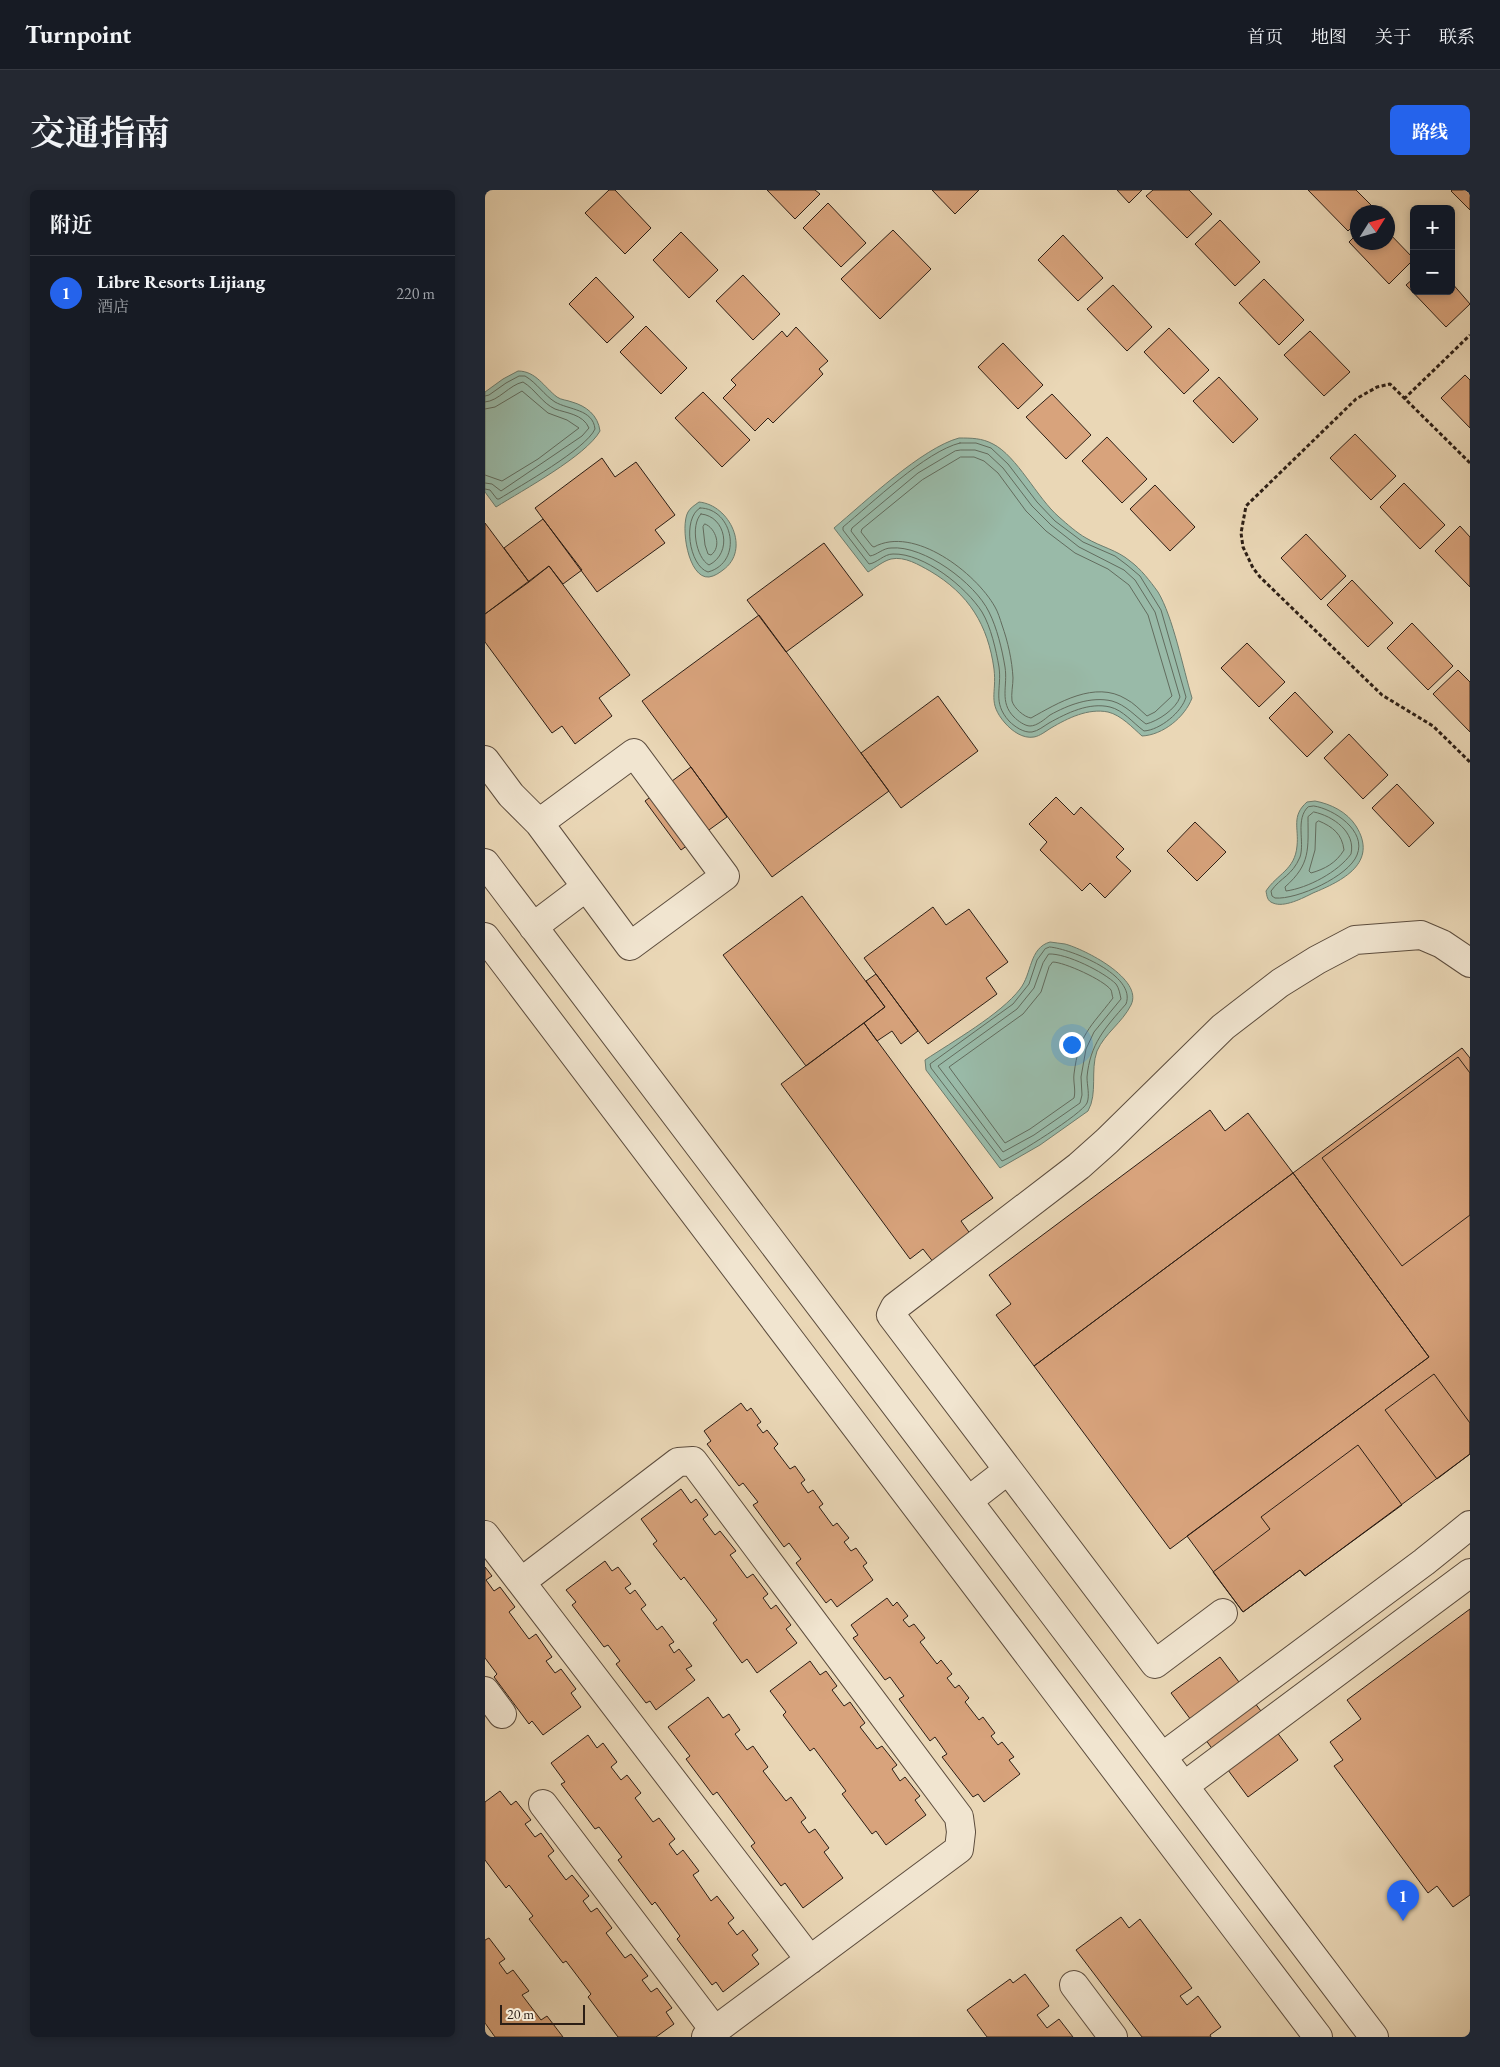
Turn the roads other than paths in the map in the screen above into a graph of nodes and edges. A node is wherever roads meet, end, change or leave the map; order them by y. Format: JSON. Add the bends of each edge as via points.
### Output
{"nodes":[{"id":1,"x":485,"y":760,"type":"edge"},
{"id":2,"x":539,"y":823,"type":"junction"},
{"id":3,"x":485,"y":864,"type":"edge"},
{"id":4,"x":586,"y":887,"type":"junction"},
{"id":5,"x":533,"y":926,"type":"junction"},
{"id":6,"x":485,"y":938,"type":"edge"},
{"id":7,"x":1470,"y":963,"type":"edge"},
{"id":8,"x":1008,"y":1470,"type":"junction"},
{"id":9,"x":968,"y":1501,"type":"junction"},
{"id":10,"x":1470,"y":1525,"type":"edge"},
{"id":11,"x":485,"y":1535,"type":"edge"},
{"id":12,"x":1470,"y":1573,"type":"edge"},
{"id":13,"x":521,"y":1582,"type":"junction"},
{"id":14,"x":1223,"y":1612,"type":"dead end"},
{"id":15,"x":485,"y":1692,"type":"edge"},
{"id":16,"x":502,"y":1714,"type":"dead end"},
{"id":17,"x":1162,"y":1757,"type":"junction"},
{"id":18,"x":1184,"y":1786,"type":"junction"},
{"id":19,"x":543,"y":1804,"type":"dead end"},
{"id":20,"x":810,"y":1960,"type":"junction"},
{"id":21,"x":1074,"y":1985,"type":"dead end"},
{"id":22,"x":710,"y":2034,"type":"edge"},
{"id":23,"x":1113,"y":2037,"type":"edge"},
{"id":24,"x":1318,"y":2037,"type":"edge"},
{"id":25,"x":1374,"y":2037,"type":"edge"}],
"edges":[{"from":1,"to":2,"type":"street","via":[[511,795]]},
{"from":2,"to":4,"type":"street"},
{"from":2,"to":4,"type":"street","via":[[634,754],[725,876],[630,946]]},
{"from":3,"to":5,"type":"street"},
{"from":4,"to":5,"type":"street"},
{"from":5,"to":9,"type":"street"},
{"from":6,"to":24,"type":"street"},
{"from":7,"to":8,"type":"street","via":[[1442,944],[1421,935],[1355,940],[1317,960],[1223,1026],[1079,1166],[895,1307],[891,1315]]},
{"from":8,"to":9,"type":"street"},
{"from":8,"to":14,"type":"street","via":[[1155,1664]]},
{"from":9,"to":17,"type":"street"},
{"from":10,"to":17,"type":"street"},
{"from":11,"to":13,"type":"street"},
{"from":12,"to":18,"type":"street"},
{"from":13,"to":20,"type":"street"},
{"from":13,"to":20,"type":"street","via":[[678,1462],[693,1462],[959,1817],[959,1849]]},
{"from":15,"to":16,"type":"street"},
{"from":17,"to":18,"type":"street"},
{"from":18,"to":25,"type":"street"},
{"from":19,"to":22,"type":"street"},
{"from":20,"to":22,"type":"street"},
{"from":21,"to":23,"type":"street"}]}
